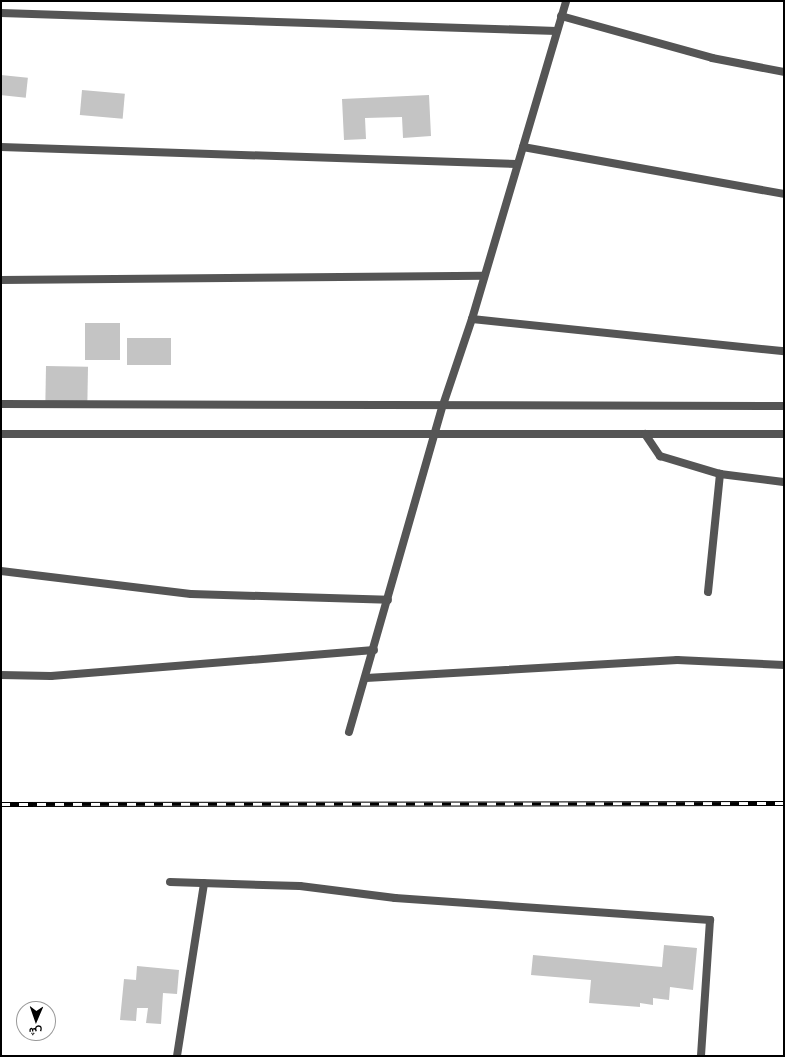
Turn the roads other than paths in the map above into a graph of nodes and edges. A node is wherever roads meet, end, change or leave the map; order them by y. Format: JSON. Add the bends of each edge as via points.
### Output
{"nodes":[{"id":1,"x":566,"y":1,"type":"edge"},
{"id":2,"x":1,"y":13,"type":"edge"},
{"id":3,"x":561,"y":16,"type":"junction"},
{"id":4,"x":557,"y":31,"type":"junction"},
{"id":5,"x":784,"y":72,"type":"edge"},
{"id":6,"x":1,"y":147,"type":"edge"},
{"id":7,"x":523,"y":147,"type":"junction"},
{"id":8,"x":517,"y":164,"type":"junction"},
{"id":9,"x":784,"y":194,"type":"edge"},
{"id":10,"x":484,"y":276,"type":"junction"},
{"id":11,"x":1,"y":280,"type":"edge"},
{"id":12,"x":472,"y":319,"type":"junction"},
{"id":13,"x":784,"y":351,"type":"edge"},
{"id":14,"x":1,"y":404,"type":"edge"},
{"id":15,"x":443,"y":405,"type":"junction"},
{"id":16,"x":784,"y":406,"type":"edge"},
{"id":17,"x":1,"y":434,"type":"edge"},
{"id":18,"x":436,"y":434,"type":"junction"},
{"id":19,"x":645,"y":434,"type":"junction"},
{"id":20,"x":784,"y":434,"type":"edge"},
{"id":21,"x":720,"y":474,"type":"junction"},
{"id":22,"x":784,"y":482,"type":"edge"},
{"id":23,"x":1,"y":571,"type":"edge"},
{"id":24,"x":708,"y":592,"type":"dead end"},
{"id":25,"x":388,"y":600,"type":"junction"},
{"id":26,"x":374,"y":650,"type":"junction"},
{"id":27,"x":784,"y":665,"type":"edge"},
{"id":28,"x":1,"y":675,"type":"edge"},
{"id":29,"x":366,"y":678,"type":"junction"},
{"id":30,"x":349,"y":732,"type":"dead end"},
{"id":31,"x":170,"y":882,"type":"dead end"},
{"id":32,"x":204,"y":883,"type":"junction"},
{"id":33,"x":177,"y":1056,"type":"edge"},
{"id":34,"x":701,"y":1056,"type":"edge"}],
"edges":[{"from":1,"to":3,"type":"street"},
{"from":2,"to":4,"type":"street"},
{"from":3,"to":4,"type":"street"},
{"from":3,"to":5,"type":"street","via":[[712,58]]},
{"from":4,"to":7,"type":"street"},
{"from":6,"to":8,"type":"street"},
{"from":7,"to":8,"type":"street"},
{"from":7,"to":9,"type":"street"},
{"from":8,"to":10,"type":"street"},
{"from":10,"to":11,"type":"street"},
{"from":10,"to":12,"type":"street"},
{"from":12,"to":13,"type":"street"},
{"from":12,"to":15,"type":"street"},
{"from":14,"to":15,"type":"street"},
{"from":15,"to":16,"type":"street"},
{"from":15,"to":18,"type":"street"},
{"from":17,"to":18,"type":"street"},
{"from":18,"to":19,"type":"street"},
{"from":18,"to":25,"type":"street"},
{"from":19,"to":20,"type":"street"},
{"from":19,"to":21,"type":"street","via":[[660,456]]},
{"from":21,"to":22,"type":"street"},
{"from":21,"to":24,"type":"street"},
{"from":23,"to":25,"type":"street","via":[[190,594]]},
{"from":25,"to":26,"type":"street"},
{"from":26,"to":28,"type":"street","via":[[51,676]]},
{"from":26,"to":29,"type":"street"},
{"from":27,"to":29,"type":"street","via":[[677,660]]},
{"from":29,"to":30,"type":"street"},
{"from":31,"to":32,"type":"street"},
{"from":32,"to":33,"type":"street"},
{"from":32,"to":34,"type":"street","via":[[300,886],[395,898],[710,920]]}]}
